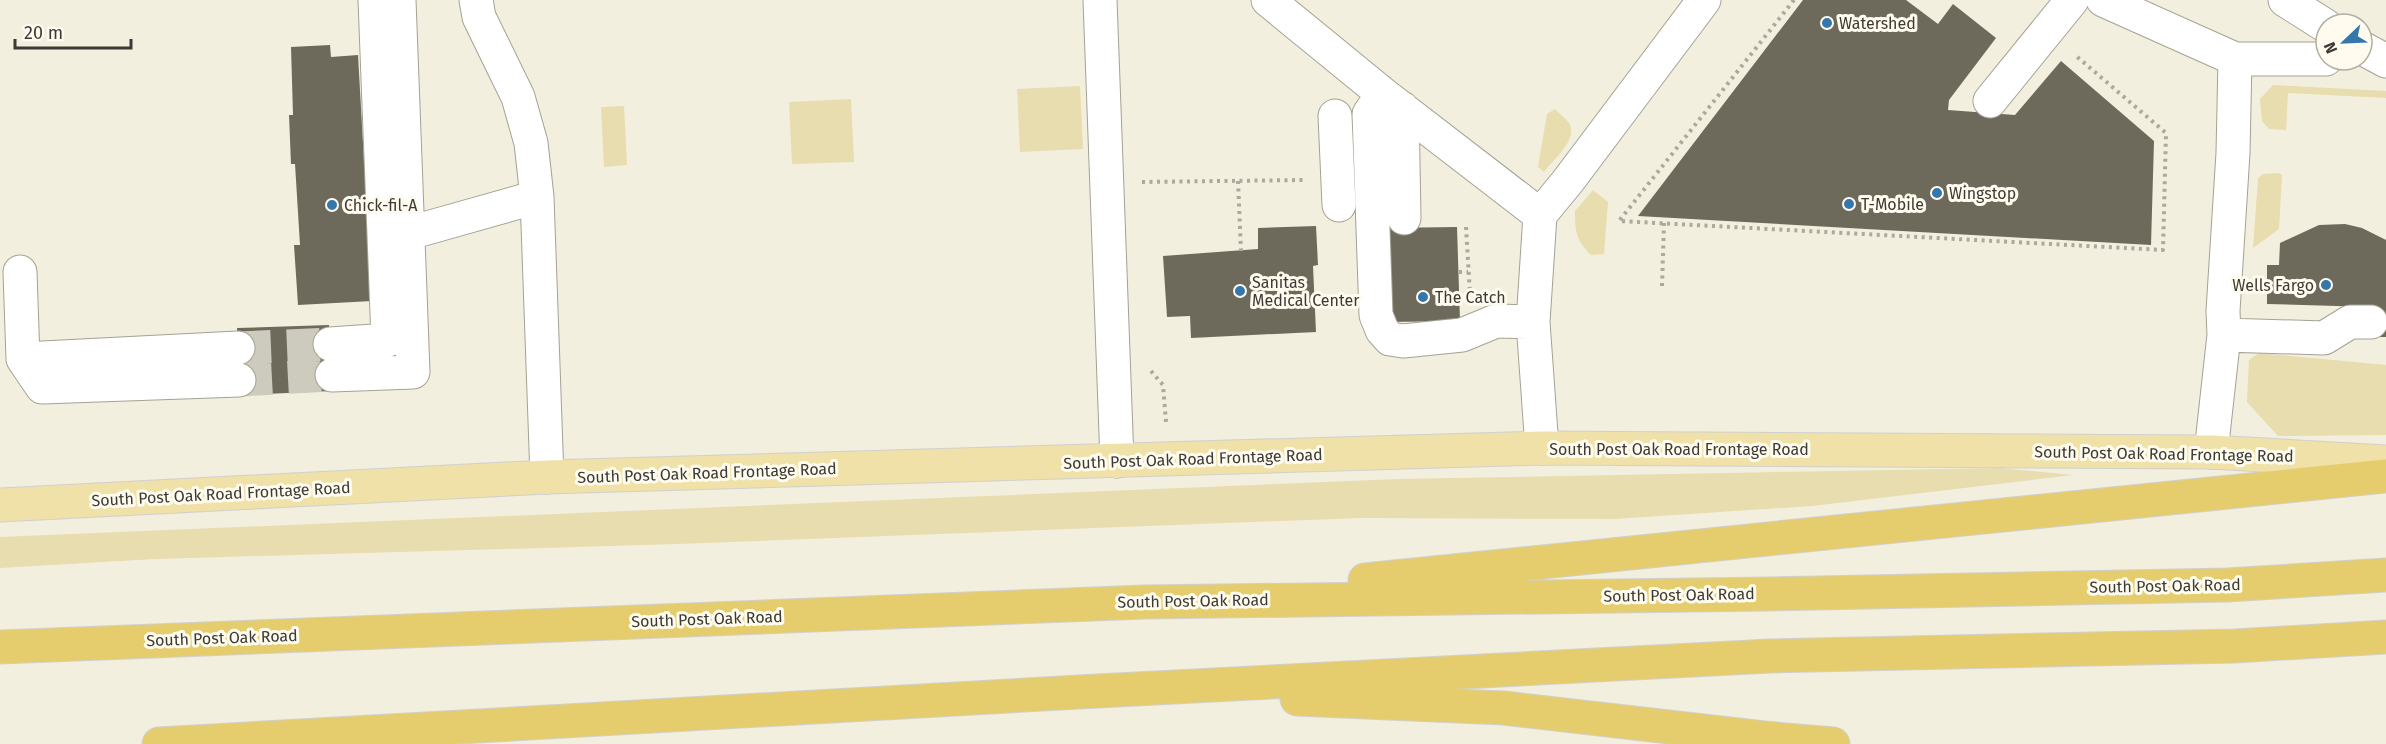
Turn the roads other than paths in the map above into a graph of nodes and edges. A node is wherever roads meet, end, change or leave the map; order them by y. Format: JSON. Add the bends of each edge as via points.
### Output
{"nodes":[{"id":1,"x":375,"y":0,"type":"edge"},
{"id":2,"x":399,"y":0,"type":"edge"},
{"id":3,"x":476,"y":0,"type":"edge"},
{"id":4,"x":1100,"y":0,"type":"edge"},
{"id":5,"x":1268,"y":0,"type":"edge"},
{"id":6,"x":1704,"y":0,"type":"edge"},
{"id":7,"x":2072,"y":0,"type":"edge"},
{"id":8,"x":2103,"y":0,"type":"edge"},
{"id":9,"x":2285,"y":0,"type":"edge"},
{"id":10,"x":2314,"y":18,"type":"edge"},
{"id":11,"x":2235,"y":59,"type":"junction"},
{"id":12,"x":2314,"y":59,"type":"edge"},
{"id":13,"x":1990,"y":101,"type":"dead end"},
{"id":14,"x":1385,"y":106,"type":"junction"},
{"id":15,"x":1335,"y":116,"type":"dead end"},
{"id":16,"x":1338,"y":193,"type":"road end"},
{"id":17,"x":537,"y":197,"type":"junction"},
{"id":18,"x":1540,"y":215,"type":"junction"},
{"id":19,"x":1404,"y":218,"type":"dead end"},
{"id":20,"x":396,"y":237,"type":"junction"},
{"id":21,"x":20,"y":272,"type":"dead end"},
{"id":22,"x":1533,"y":322,"type":"junction"},
{"id":23,"x":2378,"y":333,"type":"edge"},
{"id":24,"x":2224,"y":334,"type":"junction"},
{"id":25,"x":331,"y":360,"type":"tunnel mouth"},
{"id":26,"x":238,"y":364,"type":"tunnel mouth"},
{"id":27,"x":1542,"y":448,"type":"junction"},
{"id":28,"x":2211,"y":452,"type":"junction"},
{"id":29,"x":1117,"y":461,"type":"junction"},
{"id":30,"x":2386,"y":462,"type":"edge"},
{"id":31,"x":2386,"y":476,"type":"edge"},
{"id":32,"x":547,"y":477,"type":"junction"},
{"id":33,"x":0,"y":505,"type":"edge"},
{"id":34,"x":2386,"y":575,"type":"edge"},
{"id":35,"x":1145,"y":602,"type":"junction"},
{"id":36,"x":2386,"y":637,"type":"edge"},
{"id":37,"x":0,"y":647,"type":"edge"},
{"id":38,"x":1097,"y":690,"type":"junction"},
{"id":39,"x":159,"y":744,"type":"edge"},
{"id":40,"x":1833,"y":744,"type":"edge"}],
"edges":[{"from":1,"to":20,"type":"lane"},
{"from":2,"to":20,"type":"lane"},
{"from":3,"to":17,"type":"lane","via":[[479,16],[518,97],[531,142]]},
{"from":4,"to":29,"type":"lane"},
{"from":5,"to":14,"type":"lane"},
{"from":6,"to":18,"type":"lane"},
{"from":7,"to":13,"type":"lane"},
{"from":8,"to":11,"type":"lane"},
{"from":9,"to":10,"type":"lane"},
{"from":11,"to":12,"type":"lane"},
{"from":11,"to":24,"type":"lane"},
{"from":14,"to":18,"type":"lane"},
{"from":14,"to":19,"type":"lane"},
{"from":14,"to":22,"type":"lane","via":[[1376,315],[1382,330],[1390,339],[1403,341],[1462,335],[1496,321]]},
{"from":15,"to":16,"type":"lane"},
{"from":17,"to":20,"type":"lane"},
{"from":17,"to":32,"type":"lane"},
{"from":18,"to":22,"type":"lane"},
{"from":20,"to":25,"type":"lane","via":[[413,372]]},
{"from":21,"to":26,"type":"lane","via":[[23,359],[42,387]]},
{"from":22,"to":27,"type":"lane"},
{"from":23,"to":24,"type":"lane","via":[[2324,338]]},
{"from":24,"to":28,"type":"lane"},
{"from":27,"to":28,"type":"main road","name":"South Post Oak Road Frontage Road"},
{"from":27,"to":29,"type":"main road","name":"South Post Oak Road Frontage Road"},
{"from":28,"to":30,"type":"main road","name":"South Post Oak Road Frontage Road"},
{"from":29,"to":32,"type":"main road","name":"South Post Oak Road Frontage Road"},
{"from":31,"to":35,"type":"highway"},
{"from":32,"to":33,"type":"main road","name":"South Post Oak Road Frontage Road"},
{"from":34,"to":35,"type":"highway","name":"South Post Oak Road","via":[[2227,585]]},
{"from":35,"to":37,"type":"highway","name":"South Post Oak Road"},
{"from":36,"to":38,"type":"highway","via":[[2235,646],[1770,656]]},
{"from":38,"to":39,"type":"highway"},
{"from":38,"to":40,"type":"highway","via":[[1504,708]]}]}
